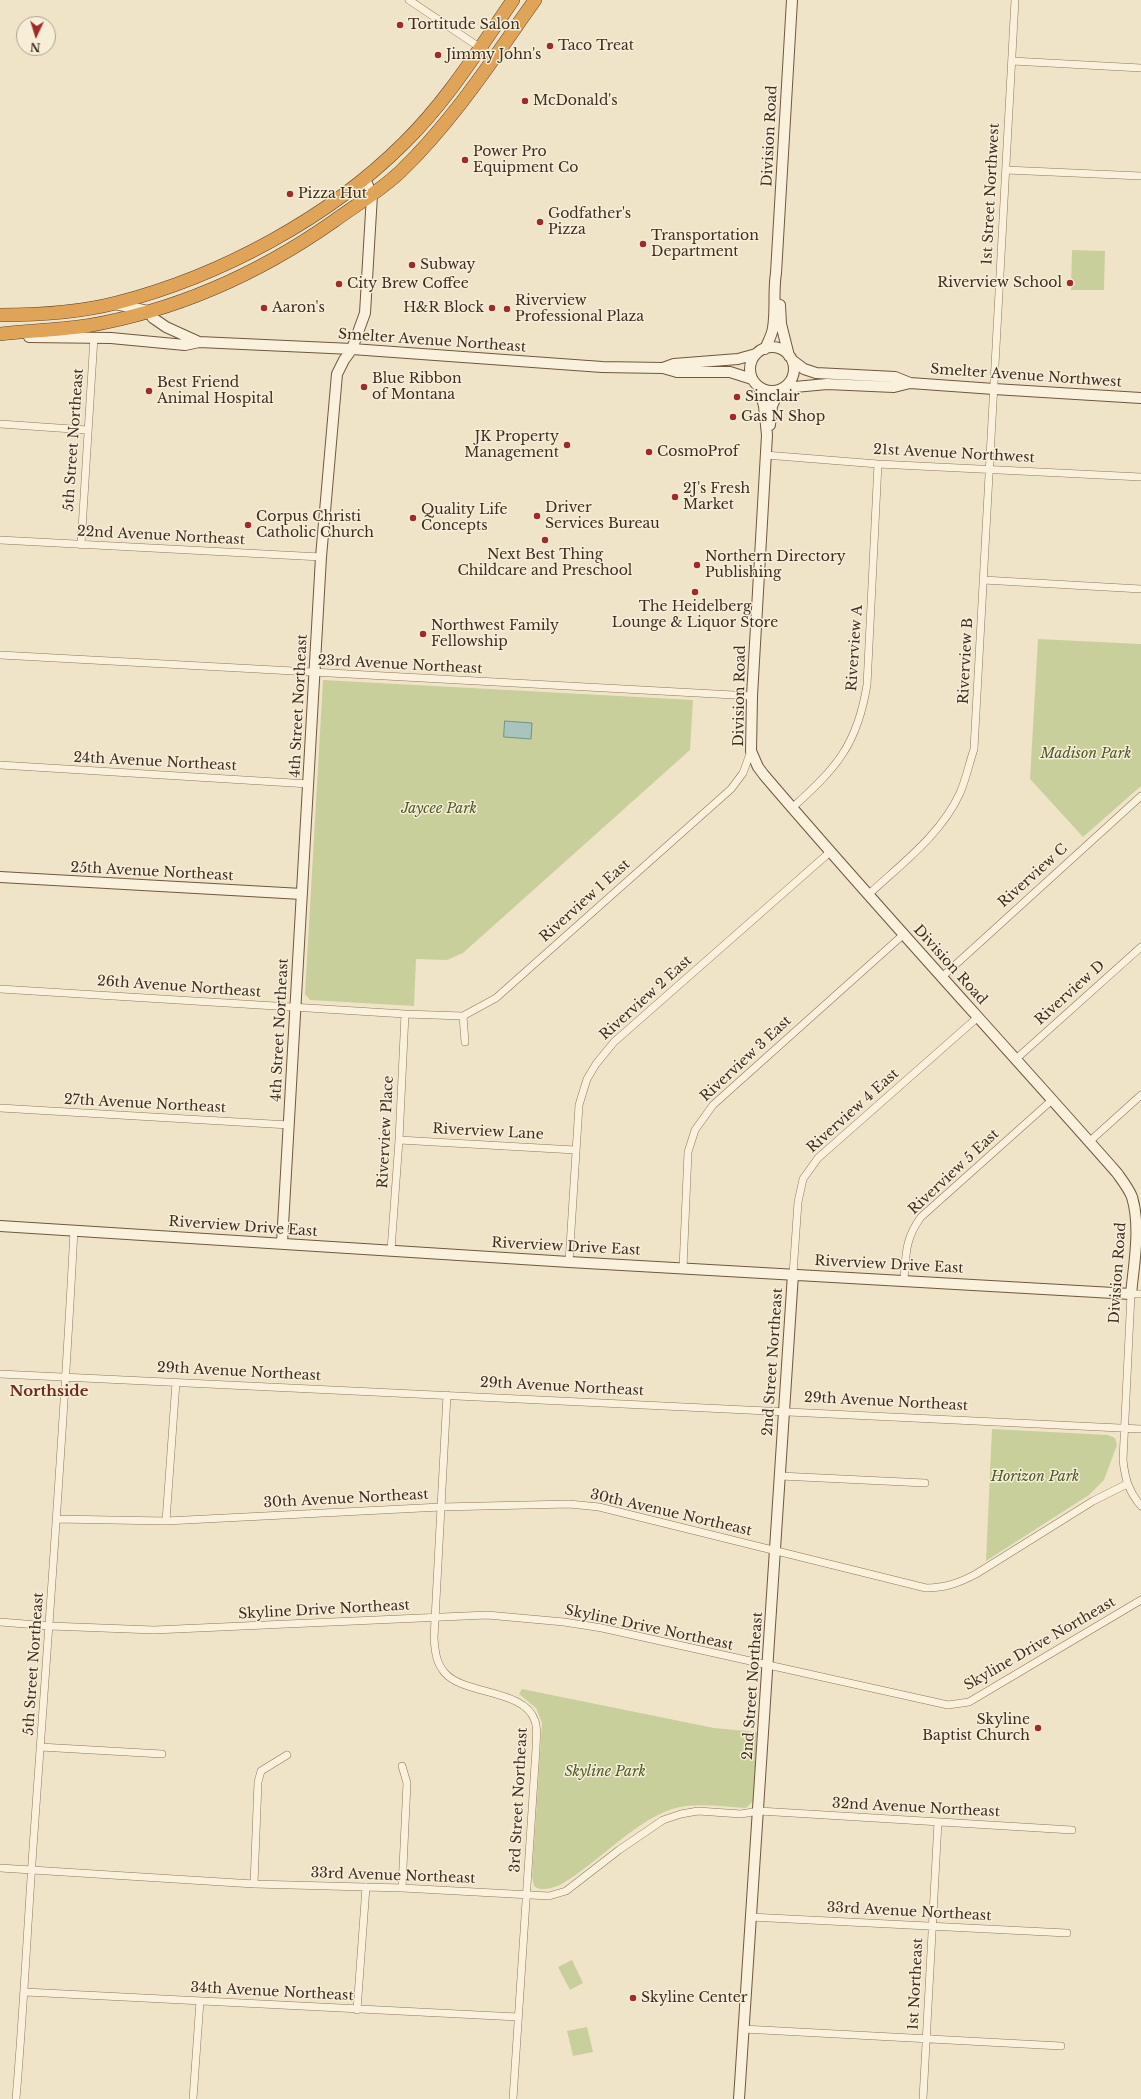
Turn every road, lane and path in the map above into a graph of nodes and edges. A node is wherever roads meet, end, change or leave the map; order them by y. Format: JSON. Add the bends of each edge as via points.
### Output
{"nodes":[{"id":1,"x":409,"y":0,"type":"edge"},
{"id":2,"x":514,"y":0,"type":"edge"},
{"id":3,"x":535,"y":0,"type":"edge"},
{"id":4,"x":792,"y":0,"type":"edge"},
{"id":5,"x":1015,"y":0,"type":"edge"},
{"id":6,"x":480,"y":48,"type":"junction"},
{"id":7,"x":494,"y":58,"type":"junction"},
{"id":8,"x":1012,"y":61,"type":"junction"},
{"id":9,"x":1141,"y":68,"type":"edge"},
{"id":10,"x":1006,"y":170,"type":"junction"},
{"id":11,"x":1141,"y":176,"type":"edge"},
{"id":12,"x":366,"y":179,"type":"junction"},
{"id":13,"x":372,"y":194,"type":"junction"},
{"id":14,"x":776,"y":273,"type":"junction"},
{"id":15,"x":115,"y":304,"type":"junction"},
{"id":16,"x":148,"y":311,"type":"junction"},
{"id":17,"x":0,"y":315,"type":"edge"},
{"id":18,"x":0,"y":335,"type":"edge"},
{"id":19,"x":94,"y":338,"type":"junction"},
{"id":20,"x":199,"y":342,"type":"junction"},
{"id":21,"x":352,"y":349,"type":"junction"},
{"id":22,"x":761,"y":351,"type":"junction"},
{"id":23,"x":790,"y":358,"type":"junction"},
{"id":24,"x":663,"y":368,"type":"junction"},
{"id":25,"x":756,"y":383,"type":"junction"},
{"id":26,"x":910,"y":383,"type":"junction"},
{"id":27,"x":781,"y":389,"type":"junction"},
{"id":28,"x":994,"y":389,"type":"junction"},
{"id":29,"x":1141,"y":398,"type":"edge"},
{"id":30,"x":0,"y":424,"type":"edge"},
{"id":31,"x":87,"y":430,"type":"junction"},
{"id":32,"x":767,"y":435,"type":"junction"},
{"id":33,"x":765,"y":455,"type":"junction"},
{"id":34,"x":878,"y":464,"type":"junction"},
{"id":35,"x":991,"y":468,"type":"junction"},
{"id":36,"x":1141,"y":477,"type":"edge"},
{"id":37,"x":0,"y":540,"type":"edge"},
{"id":38,"x":81,"y":545,"type":"junction"},
{"id":39,"x":321,"y":557,"type":"junction"},
{"id":40,"x":983,"y":580,"type":"junction"},
{"id":41,"x":1141,"y":589,"type":"edge"},
{"id":42,"x":0,"y":655,"type":"edge"},
{"id":43,"x":315,"y":673,"type":"junction"},
{"id":44,"x":752,"y":696,"type":"junction"},
{"id":45,"x":751,"y":751,"type":"junction"},
{"id":46,"x":0,"y":765,"type":"edge"},
{"id":47,"x":308,"y":784,"type":"junction"},
{"id":48,"x":1141,"y":796,"type":"edge"},
{"id":49,"x":792,"y":808,"type":"junction"},
{"id":50,"x":830,"y":852,"type":"junction"},
{"id":51,"x":0,"y":877,"type":"edge"},
{"id":52,"x":302,"y":894,"type":"junction"},
{"id":53,"x":868,"y":895,"type":"junction"},
{"id":54,"x":904,"y":934,"type":"junction"},
{"id":55,"x":1141,"y":947,"type":"edge"},
{"id":56,"x":943,"y":976,"type":"junction"},
{"id":57,"x":0,"y":989,"type":"edge"},
{"id":58,"x":296,"y":1008,"type":"junction"},
{"id":59,"x":405,"y":1014,"type":"junction"},
{"id":60,"x":463,"y":1016,"type":"junction"},
{"id":61,"x":978,"y":1017,"type":"junction"},
{"id":62,"x":465,"y":1042,"type":"dead end"},
{"id":63,"x":1016,"y":1059,"type":"junction"},
{"id":64,"x":1141,"y":1095,"type":"edge"},
{"id":65,"x":1052,"y":1100,"type":"junction"},
{"id":66,"x":0,"y":1108,"type":"edge"},
{"id":67,"x":289,"y":1125,"type":"junction"},
{"id":68,"x":399,"y":1140,"type":"junction"},
{"id":69,"x":1090,"y":1142,"type":"junction"},
{"id":70,"x":575,"y":1150,"type":"junction"},
{"id":71,"x":0,"y":1226,"type":"edge"},
{"id":72,"x":74,"y":1230,"type":"junction"},
{"id":73,"x":282,"y":1243,"type":"junction"},
{"id":74,"x":1138,"y":1246,"type":"edge"},
{"id":75,"x":391,"y":1250,"type":"junction"},
{"id":76,"x":569,"y":1262,"type":"junction"},
{"id":77,"x":683,"y":1268,"type":"junction"},
{"id":78,"x":793,"y":1274,"type":"junction"},
{"id":79,"x":904,"y":1280,"type":"junction"},
{"id":80,"x":1130,"y":1294,"type":"junction"},
{"id":81,"x":1141,"y":1294,"type":"edge"},
{"id":82,"x":0,"y":1374,"type":"edge"},
{"id":83,"x":66,"y":1378,"type":"junction"},
{"id":84,"x":176,"y":1382,"type":"junction"},
{"id":85,"x":447,"y":1395,"type":"junction"},
{"id":86,"x":784,"y":1410,"type":"junction"},
{"id":87,"x":1123,"y":1428,"type":"junction"},
{"id":88,"x":1141,"y":1428,"type":"edge"},
{"id":89,"x":780,"y":1476,"type":"junction"},
{"id":90,"x":925,"y":1483,"type":"dead end"},
{"id":91,"x":1127,"y":1484,"type":"junction"},
{"id":92,"x":1141,"y":1506,"type":"edge"},
{"id":93,"x":441,"y":1507,"type":"junction"},
{"id":94,"x":57,"y":1519,"type":"junction"},
{"id":95,"x":166,"y":1521,"type":"junction"},
{"id":96,"x":775,"y":1552,"type":"junction"},
{"id":97,"x":1141,"y":1600,"type":"edge"},
{"id":98,"x":435,"y":1618,"type":"junction"},
{"id":99,"x":0,"y":1622,"type":"edge"},
{"id":100,"x":50,"y":1626,"type":"junction"},
{"id":101,"x":768,"y":1666,"type":"junction"},
{"id":102,"x":40,"y":1747,"type":"junction"},
{"id":103,"x":162,"y":1754,"type":"dead end"},
{"id":104,"x":287,"y":1755,"type":"dead end"},
{"id":105,"x":402,"y":1766,"type":"dead end"},
{"id":106,"x":759,"y":1811,"type":"junction"},
{"id":107,"x":938,"y":1822,"type":"junction"},
{"id":108,"x":1072,"y":1830,"type":"dead end"},
{"id":109,"x":0,"y":1868,"type":"edge"},
{"id":110,"x":31,"y":1870,"type":"junction"},
{"id":111,"x":254,"y":1884,"type":"junction"},
{"id":112,"x":366,"y":1887,"type":"junction"},
{"id":113,"x":402,"y":1888,"type":"junction"},
{"id":114,"x":527,"y":1895,"type":"junction"},
{"id":115,"x":750,"y":1917,"type":"junction"},
{"id":116,"x":932,"y":1927,"type":"junction"},
{"id":117,"x":1067,"y":1933,"type":"dead end"},
{"id":118,"x":25,"y":1992,"type":"junction"},
{"id":119,"x":200,"y":2001,"type":"junction"},
{"id":120,"x":357,"y":2010,"type":"junction"},
{"id":121,"x":518,"y":2017,"type":"junction"},
{"id":122,"x":744,"y":2029,"type":"junction"},
{"id":123,"x":926,"y":2038,"type":"junction"},
{"id":124,"x":1061,"y":2046,"type":"dead end"},
{"id":125,"x":16,"y":2099,"type":"edge"},
{"id":126,"x":193,"y":2099,"type":"edge"},
{"id":127,"x":514,"y":2099,"type":"edge"},
{"id":128,"x":740,"y":2099,"type":"edge"},
{"id":129,"x":923,"y":2099,"type":"edge"}],
"edges":[{"from":1,"to":6,"type":"street"},
{"from":2,"to":6,"type":"highway"},
{"from":3,"to":7,"type":"highway"},
{"from":4,"to":14,"type":"street","name":"Division Road"},
{"from":5,"to":8,"type":"street","name":"1st Street Northwest"},
{"from":6,"to":7,"type":"street"},
{"from":6,"to":12,"type":"highway","via":[[429,117]]},
{"from":7,"to":13,"type":"highway","via":[[435,134],[400,172]]},
{"from":8,"to":9,"type":"street"},
{"from":8,"to":10,"type":"street","name":"1st Street Northwest"},
{"from":10,"to":11,"type":"street"},
{"from":10,"to":28,"type":"street","name":"1st Street Northwest"},
{"from":12,"to":13,"type":"street","name":"4th Street Northeast"},
{"from":12,"to":15,"type":"highway","via":[[296,227],[247,254],[170,288]]},
{"from":13,"to":16,"type":"highway","via":[[303,242],[255,270],[201,293]]},
{"from":13,"to":21,"type":"street","name":"4th Street Northeast","via":[[364,312]]},
{"from":14,"to":22,"type":"street","name":"Division Road","via":[[773,328]]},
{"from":14,"to":23,"type":"street","name":"Division Road","via":[[780,282],[781,324]]},
{"from":15,"to":16,"type":"street"},
{"from":15,"to":17,"type":"highway","via":[[51,313]]},
{"from":16,"to":18,"type":"highway","via":[[87,326]]},
{"from":16,"to":20,"type":"street","name":"Smelter Avenue Northeast","via":[[166,327]]},
{"from":18,"to":19,"type":"street","name":"Smelter Avenue Northeast"},
{"from":19,"to":20,"type":"street","name":"Smelter Avenue Northeast","via":[[185,345]]},
{"from":19,"to":31,"type":"street","name":"5th Street Northeast"},
{"from":20,"to":21,"type":"street","name":"Smelter Avenue Northeast"},
{"from":21,"to":24,"type":"street","name":"Smelter Avenue Northeast","via":[[602,367]]},
{"from":21,"to":39,"type":"street","name":"4th Street Northeast","via":[[337,374],[335,386]]},
{"from":22,"to":23,"type":"street","via":[[781,349]]},
{"from":22,"to":24,"type":"street","name":"Smelter Avenue Northeast","via":[[738,359],[674,364]]},
{"from":22,"to":25,"type":"street","via":[[750,368]]},
{"from":23,"to":26,"type":"street","name":"Smelter Avenue Northwest","via":[[804,369],[816,373],[895,377]]},
{"from":23,"to":27,"type":"street","via":[[793,376]]},
{"from":24,"to":25,"type":"street","name":"Smelter Avenue Northeast","via":[[677,372],[730,372]]},
{"from":25,"to":27,"type":"street","via":[[768,391]]},
{"from":25,"to":32,"type":"street","name":"Division Road","via":[[764,406]]},
{"from":26,"to":27,"type":"street","name":"Smelter Avenue Northwest","via":[[894,387],[827,384]]},
{"from":26,"to":28,"type":"street","name":"Smelter Avenue Northwest"},
{"from":27,"to":32,"type":"street","name":"Division Road","via":[[772,406]]},
{"from":28,"to":29,"type":"street","name":"Smelter Avenue Northwest"},
{"from":28,"to":35,"type":"street","name":"Riverview B"},
{"from":30,"to":31,"type":"street"},
{"from":31,"to":38,"type":"street","name":"5th Street Northeast"},
{"from":32,"to":33,"type":"street","name":"Division Road"},
{"from":33,"to":34,"type":"street","name":"21st Avenue Northwest"},
{"from":33,"to":44,"type":"street","name":"Division Road"},
{"from":34,"to":35,"type":"street","name":"21st Avenue Northwest"},
{"from":34,"to":49,"type":"street","name":"Riverview A","via":[[866,685],[862,712],[853,736],[838,762],[819,784]]},
{"from":35,"to":36,"type":"street","name":"21st Avenue Northwest"},
{"from":35,"to":40,"type":"street","name":"Riverview B"},
{"from":37,"to":38,"type":"street","name":"22nd Avenue Northeast"},
{"from":38,"to":39,"type":"street","name":"22nd Avenue Northeast"},
{"from":39,"to":43,"type":"street","name":"4th Street Northeast"},
{"from":40,"to":41,"type":"street"},
{"from":40,"to":53,"type":"street","name":"Riverview B","via":[[974,749],[960,793],[944,820],[929,838]]},
{"from":42,"to":43,"type":"street","name":"23rd Avenue Northeast"},
{"from":43,"to":44,"type":"street","name":"23rd Avenue Northeast"},
{"from":43,"to":47,"type":"street","name":"4th Street Northeast"},
{"from":44,"to":45,"type":"street","name":"Division Road"},
{"from":45,"to":49,"type":"street","name":"Division Road","via":[[758,767]]},
{"from":45,"to":60,"type":"street","name":"Riverview 1 East","via":[[743,773],[731,789],[496,998]]},
{"from":46,"to":47,"type":"street","name":"24th Avenue Northeast"},
{"from":47,"to":52,"type":"street","name":"4th Street Northeast"},
{"from":48,"to":56,"type":"street","name":"Riverview C"},
{"from":49,"to":50,"type":"street","name":"Division Road"},
{"from":50,"to":53,"type":"street","name":"Division Road"},
{"from":50,"to":70,"type":"street","name":"Riverview 2 East","via":[[614,1042],[587,1079],[579,1105]]},
{"from":51,"to":52,"type":"street","name":"25th Avenue Northeast"},
{"from":52,"to":58,"type":"street","name":"4th Street Northeast"},
{"from":53,"to":54,"type":"street","name":"Division Road"},
{"from":54,"to":56,"type":"street","name":"Division Road"},
{"from":54,"to":77,"type":"street","name":"Riverview 3 East","via":[[713,1105],[698,1124],[688,1152]]},
{"from":55,"to":63,"type":"street","name":"Riverview D"},
{"from":56,"to":61,"type":"street","name":"Division Road"},
{"from":57,"to":58,"type":"street","name":"26th Avenue Northeast"},
{"from":58,"to":59,"type":"street","name":"26th Avenue Northeast"},
{"from":58,"to":67,"type":"street","name":"4th Street Northeast"},
{"from":59,"to":60,"type":"street"},
{"from":59,"to":68,"type":"street","name":"Riverview Place"},
{"from":60,"to":62,"type":"street"},
{"from":61,"to":63,"type":"street","name":"Division Road"},
{"from":61,"to":78,"type":"street","name":"Riverview 4 East","via":[[818,1158],[803,1179],[798,1202]]},
{"from":63,"to":65,"type":"street","name":"Division Road"},
{"from":64,"to":69,"type":"street"},
{"from":65,"to":69,"type":"street","name":"Division Road"},
{"from":65,"to":79,"type":"street","name":"Riverview 5 East","via":[[921,1217],[911,1231],[907,1244]]},
{"from":66,"to":67,"type":"street","name":"27th Avenue Northeast"},
{"from":67,"to":73,"type":"street","name":"4th Street Northeast"},
{"from":68,"to":70,"type":"street","name":"Riverview Lane"},
{"from":68,"to":75,"type":"street","name":"Riverview Place"},
{"from":69,"to":74,"type":"street","name":"Division Road","via":[[1117,1173],[1132,1196]]},
{"from":70,"to":76,"type":"street","name":"Riverview 2 East"},
{"from":71,"to":72,"type":"street","name":"Riverview Drive East"},
{"from":72,"to":73,"type":"street","name":"Riverview Drive East"},
{"from":72,"to":83,"type":"street","name":"5th Street Northeast"},
{"from":73,"to":75,"type":"street","name":"Riverview Drive East"},
{"from":74,"to":80,"type":"street","name":"Division Road"},
{"from":75,"to":76,"type":"street","name":"Riverview Drive East"},
{"from":76,"to":77,"type":"street","name":"Riverview Drive East"},
{"from":77,"to":78,"type":"street","name":"Riverview Drive East"},
{"from":78,"to":79,"type":"street","name":"Riverview Drive East"},
{"from":78,"to":86,"type":"street","name":"2nd Street Northeast"},
{"from":79,"to":80,"type":"street","name":"Riverview Drive East"},
{"from":80,"to":81,"type":"street"},
{"from":80,"to":87,"type":"street","name":"Division Road"},
{"from":82,"to":83,"type":"street","name":"29th Avenue Northeast"},
{"from":83,"to":84,"type":"street","name":"29th Avenue Northeast"},
{"from":83,"to":94,"type":"street","name":"5th Street Northeast"},
{"from":84,"to":85,"type":"street","name":"29th Avenue Northeast"},
{"from":84,"to":95,"type":"street"},
{"from":85,"to":86,"type":"street","name":"29th Avenue Northeast"},
{"from":85,"to":93,"type":"street","name":"3rd Street Northeast"},
{"from":86,"to":87,"type":"street","name":"29th Avenue Northeast"},
{"from":86,"to":89,"type":"street","name":"2nd Street Northeast"},
{"from":87,"to":88,"type":"street","name":"29th Avenue Northeast"},
{"from":87,"to":91,"type":"street","name":"Division Road","via":[[1123,1460]]},
{"from":89,"to":90,"type":"street"},
{"from":89,"to":96,"type":"street","name":"2nd Street Northeast"},
{"from":91,"to":92,"type":"street","name":"Division Road"},
{"from":91,"to":96,"type":"street","name":"30th Avenue Northeast","via":[[1093,1501],[976,1574],[960,1583],[943,1588],[926,1588]]},
{"from":93,"to":95,"type":"street","name":"30th Avenue Northeast"},
{"from":93,"to":96,"type":"street","name":"30th Avenue Northeast","via":[[569,1504],[599,1507]]},
{"from":93,"to":98,"type":"street","name":"3rd Street Northeast"},
{"from":94,"to":95,"type":"street","name":"30th Avenue Northeast"},
{"from":94,"to":100,"type":"street","name":"5th Street Northeast"},
{"from":96,"to":101,"type":"street","name":"2nd Street Northeast"},
{"from":97,"to":101,"type":"street","name":"Skyline Drive Northeast","via":[[969,1702],[948,1705]]},
{"from":98,"to":100,"type":"street","name":"Skyline Drive Northeast","via":[[154,1630]]},
{"from":98,"to":101,"type":"street","name":"Skyline Drive Northeast","via":[[487,1615],[564,1622],[602,1628]]},
{"from":98,"to":114,"type":"street","name":"3rd Street Northeast","via":[[436,1658],[445,1674],[461,1683],[527,1708],[535,1721],[536,1748]]},
{"from":99,"to":100,"type":"street","name":"Skyline Drive Northeast"},
{"from":100,"to":102,"type":"street","name":"5th Street Northeast"},
{"from":101,"to":106,"type":"street","name":"2nd Street Northeast"},
{"from":102,"to":103,"type":"street"},
{"from":102,"to":110,"type":"street","name":"5th Street Northeast"},
{"from":104,"to":111,"type":"street","via":[[261,1771],[258,1782]]},
{"from":105,"to":113,"type":"street","via":[[407,1783]]},
{"from":106,"to":107,"type":"street","name":"32nd Avenue Northeast"},
{"from":106,"to":114,"type":"street","name":"33rd Avenue Northeast","via":[[740,1814],[698,1811],[663,1820],[566,1891],[549,1896]]},
{"from":106,"to":115,"type":"street","name":"2nd Street Northeast"},
{"from":107,"to":108,"type":"street","name":"32nd Avenue Northeast"},
{"from":107,"to":116,"type":"street","name":"1st Northeast"},
{"from":109,"to":110,"type":"street","name":"33rd Avenue Northeast"},
{"from":110,"to":111,"type":"street","name":"33rd Avenue Northeast"},
{"from":110,"to":118,"type":"street","name":"5th Street Northeast"},
{"from":111,"to":112,"type":"street","name":"33rd Avenue Northeast"},
{"from":112,"to":113,"type":"street","name":"33rd Avenue Northeast"},
{"from":112,"to":120,"type":"street"},
{"from":113,"to":114,"type":"street","name":"33rd Avenue Northeast"},
{"from":114,"to":121,"type":"street","name":"3rd Street Northeast"},
{"from":115,"to":116,"type":"street","name":"33rd Avenue Northeast"},
{"from":115,"to":122,"type":"street","name":"2nd Street Northeast"},
{"from":116,"to":117,"type":"street","name":"33rd Avenue Northeast"},
{"from":116,"to":123,"type":"street","name":"1st Northeast"},
{"from":118,"to":119,"type":"street","name":"34th Avenue Northeast"},
{"from":118,"to":125,"type":"street","name":"5th Street Northeast"},
{"from":119,"to":120,"type":"street","name":"34th Avenue Northeast"},
{"from":119,"to":126,"type":"street"},
{"from":120,"to":121,"type":"street","name":"34th Avenue Northeast"},
{"from":121,"to":127,"type":"street","name":"3rd Street Northeast"},
{"from":122,"to":123,"type":"street"},
{"from":122,"to":128,"type":"street","name":"2nd Street Northeast"},
{"from":123,"to":124,"type":"street"},
{"from":123,"to":129,"type":"street","name":"1st Northeast"}]}
